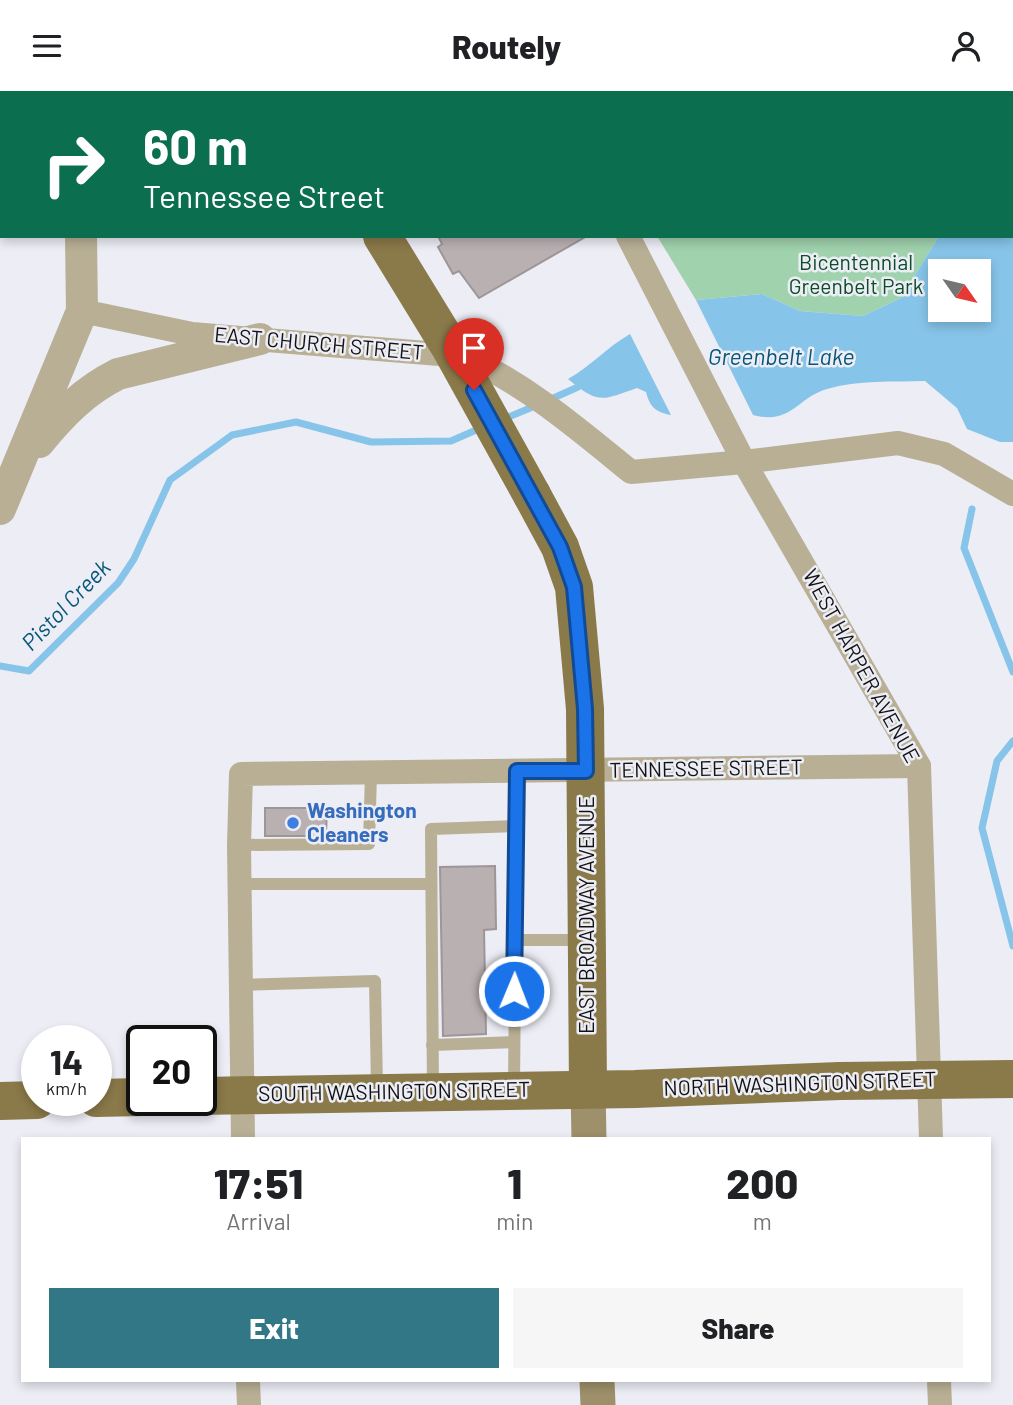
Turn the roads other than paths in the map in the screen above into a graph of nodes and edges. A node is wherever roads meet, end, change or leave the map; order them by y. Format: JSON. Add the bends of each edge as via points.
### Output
{"nodes":[{"id":1,"x":81,"y":238,"type":"edge"},
{"id":2,"x":383,"y":238,"type":"edge"},
{"id":3,"x":629,"y":238,"type":"edge"},
{"id":4,"x":82,"y":311,"type":"junction"},
{"id":5,"x":260,"y":339,"type":"junction"},
{"id":6,"x":744,"y":462,"type":"junction"},
{"id":7,"x":18,"y":468,"type":"junction"},
{"id":8,"x":1013,"y":494,"type":"edge"},
{"id":9,"x":0,"y":509,"type":"edge"},
{"id":10,"x":919,"y":766,"type":"junction"},
{"id":11,"x":517,"y":771,"type":"junction"},
{"id":12,"x":586,"y":771,"type":"junction"},
{"id":13,"x":371,"y":773,"type":"junction"},
{"id":14,"x":516,"y":826,"type":"junction"},
{"id":15,"x":239,"y":845,"type":"junction"},
{"id":16,"x":239,"y":884,"type":"junction"},
{"id":17,"x":431,"y":884,"type":"junction"},
{"id":18,"x":515,"y":940,"type":"junction"},
{"id":19,"x":587,"y":940,"type":"junction"},
{"id":20,"x":241,"y":985,"type":"junction"},
{"id":21,"x":514,"y":1042,"type":"junction"},
{"id":22,"x":432,"y":1045,"type":"junction"},
{"id":23,"x":1013,"y":1079,"type":"edge"},
{"id":24,"x":587,"y":1089,"type":"junction"},
{"id":25,"x":514,"y":1090,"type":"junction"},
{"id":26,"x":377,"y":1092,"type":"junction"},
{"id":27,"x":433,"y":1092,"type":"junction"},
{"id":28,"x":243,"y":1095,"type":"junction"},
{"id":29,"x":217,"y":1096,"type":"edge"},
{"id":30,"x":21,"y":1100,"type":"edge"},
{"id":31,"x":0,"y":1101,"type":"edge"},
{"id":32,"x":243,"y":1137,"type":"edge"},
{"id":33,"x":589,"y":1137,"type":"edge"},
{"id":34,"x":931,"y":1137,"type":"edge"},
{"id":35,"x":248,"y":1382,"type":"edge"},
{"id":36,"x":597,"y":1382,"type":"edge"},
{"id":37,"x":939,"y":1382,"type":"edge"},
{"id":38,"x":249,"y":1405,"type":"edge"},
{"id":39,"x":598,"y":1405,"type":"edge"},
{"id":40,"x":940,"y":1405,"type":"edge"}],
"edges":[{"from":1,"to":4,"type":"street"},
{"from":2,"to":12,"type":"main road","name":"EAST BROADWAY AVENUE","bridge":true,"via":[[450,347],[560,547],[574,587]]},
{"from":3,"to":6,"type":"street","name":"WEST HARPER AVENUE"},
{"from":4,"to":5,"type":"street","name":"EAST CHURCH STREET","via":[[192,334]]},
{"from":4,"to":7,"type":"street"},
{"from":5,"to":6,"type":"street","name":"EAST CHURCH STREET","via":[[464,356],[503,374],[552,408],[631,472]]},
{"from":5,"to":7,"type":"street","via":[[142,367],[97,384],[66,409]]},
{"from":6,"to":8,"type":"street","name":"EAST CHURCH STREET","via":[[898,443],[944,454]]},
{"from":6,"to":10,"type":"street","name":"WEST HARPER AVENUE"},
{"from":7,"to":9,"type":"street"},
{"from":10,"to":12,"type":"street","name":"TENNESSEE STREET"},
{"from":10,"to":34,"type":"street","name":"WEST HARPER AVENUE"},
{"from":11,"to":12,"type":"street","name":"TENNESSEE STREET"},
{"from":11,"to":13,"type":"street","name":"TENNESSEE STREET"},
{"from":11,"to":14,"type":"lane"},
{"from":12,"to":19,"type":"main road","name":"EAST BROADWAY AVENUE"},
{"from":13,"to":15,"type":"street","name":"TENNESSEE STREET","via":[[241,774]]},
{"from":13,"to":15,"type":"lane","via":[[369,844]]},
{"from":14,"to":17,"type":"lane","via":[[431,829]]},
{"from":14,"to":18,"type":"lane"},
{"from":15,"to":16,"type":"street"},
{"from":16,"to":17,"type":"lane"},
{"from":16,"to":20,"type":"street"},
{"from":17,"to":22,"type":"lane"},
{"from":18,"to":19,"type":"lane"},
{"from":18,"to":21,"type":"lane"},
{"from":19,"to":24,"type":"main road","name":"EAST BROADWAY AVENUE"},
{"from":20,"to":26,"type":"lane","via":[[375,981]]},
{"from":20,"to":28,"type":"street"},
{"from":21,"to":22,"type":"lane"},
{"from":21,"to":25,"type":"lane"},
{"from":22,"to":27,"type":"lane"},
{"from":23,"to":24,"type":"main road","name":"NORTH WASHINGTON STREET","bridge":true},
{"from":24,"to":25,"type":"main road","name":"SOUTH WASHINGTON STREET"},
{"from":24,"to":33,"type":"main road","name":"EAST BROADWAY AVENUE"},
{"from":25,"to":27,"type":"main road","name":"SOUTH WASHINGTON STREET"},
{"from":26,"to":27,"type":"main road","name":"SOUTH WASHINGTON STREET"},
{"from":26,"to":28,"type":"main road","name":"SOUTH WASHINGTON STREET"},
{"from":28,"to":29,"type":"main road","name":"SOUTH WASHINGTON STREET"},
{"from":28,"to":32,"type":"street"},
{"from":30,"to":31,"type":"main road"},
{"from":35,"to":38,"type":"street"},
{"from":36,"to":39,"type":"main road"},
{"from":37,"to":40,"type":"street"}]}
